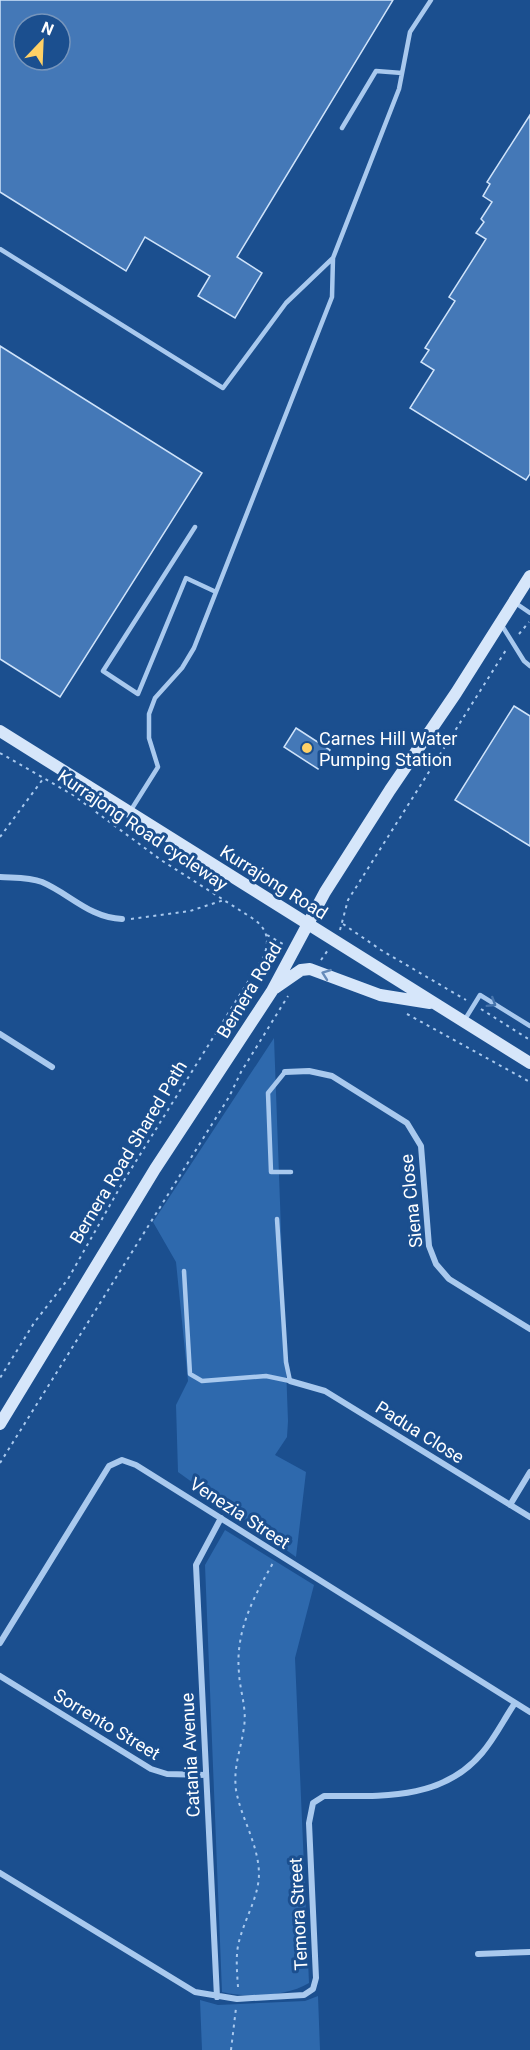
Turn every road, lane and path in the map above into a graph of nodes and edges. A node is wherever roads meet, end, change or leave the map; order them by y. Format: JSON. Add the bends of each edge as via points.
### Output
{"nodes":[{"id":1,"x":431,"y":0,"type":"edge"},
{"id":2,"x":402,"y":73,"type":"junction"},
{"id":3,"x":342,"y":128,"type":"dead end"},
{"id":4,"x":0,"y":249,"type":"edge"},
{"id":5,"x":333,"y":258,"type":"junction"},
{"id":6,"x":195,"y":527,"type":"dead end"},
{"id":7,"x":530,"y":576,"type":"edge"},
{"id":8,"x":216,"y":592,"type":"junction"},
{"id":9,"x":514,"y":602,"type":"junction"},
{"id":10,"x":530,"y":613,"type":"edge"},
{"id":11,"x":530,"y":620,"type":"edge"},
{"id":12,"x":500,"y":622,"type":"junction"},
{"id":13,"x":513,"y":642,"type":"junction"},
{"id":14,"x":530,"y":666,"type":"edge"},
{"id":15,"x":0,"y":731,"type":"edge"},
{"id":16,"x":0,"y":753,"type":"edge"},
{"id":17,"x":43,"y":779,"type":"junction"},
{"id":18,"x":130,"y":813,"type":"junction"},
{"id":19,"x":0,"y":837,"type":"edge"},
{"id":20,"x":0,"y":877,"type":"edge"},
{"id":21,"x":224,"y":900,"type":"junction"},
{"id":22,"x":122,"y":919,"type":"joint"},
{"id":23,"x":307,"y":923,"type":"junction"},
{"id":24,"x":267,"y":934,"type":"joint"},
{"id":25,"x":272,"y":991,"type":"junction"},
{"id":26,"x":291,"y":991,"type":"dead end"},
{"id":27,"x":437,"y":1004,"type":"junction"},
{"id":28,"x":474,"y":1005,"type":"junction"},
{"id":29,"x":399,"y":1010,"type":"dead end"},
{"id":30,"x":464,"y":1021,"type":"junction"},
{"id":31,"x":530,"y":1026,"type":"edge"},
{"id":32,"x":0,"y":1034,"type":"edge"},
{"id":33,"x":530,"y":1040,"type":"edge"},
{"id":34,"x":530,"y":1063,"type":"edge"},
{"id":35,"x":52,"y":1066,"type":"dead end"},
{"id":36,"x":285,"y":1072,"type":"joint"},
{"id":37,"x":530,"y":1082,"type":"edge"},
{"id":38,"x":291,"y":1172,"type":"dead end"},
{"id":39,"x":277,"y":1220,"type":"dead end"},
{"id":40,"x":184,"y":1271,"type":"dead end"},
{"id":41,"x":530,"y":1329,"type":"edge"},
{"id":42,"x":0,"y":1378,"type":"edge"},
{"id":43,"x":290,"y":1381,"type":"junction"},
{"id":44,"x":0,"y":1424,"type":"edge"},
{"id":45,"x":0,"y":1463,"type":"edge"},
{"id":46,"x":530,"y":1472,"type":"edge"},
{"id":47,"x":510,"y":1505,"type":"junction"},
{"id":48,"x":530,"y":1517,"type":"edge"},
{"id":49,"x":220,"y":1518,"type":"junction"},
{"id":50,"x":278,"y":1555,"type":"junction"},
{"id":51,"x":0,"y":1643,"type":"edge"},
{"id":52,"x":0,"y":1676,"type":"edge"},
{"id":53,"x":515,"y":1703,"type":"junction"},
{"id":54,"x":530,"y":1712,"type":"edge"},
{"id":55,"x":206,"y":1775,"type":"junction"},
{"id":56,"x":0,"y":1873,"type":"edge"},
{"id":57,"x":530,"y":1952,"type":"edge"},
{"id":58,"x":478,"y":1954,"type":"dead end"},
{"id":59,"x":217,"y":1997,"type":"junction"},
{"id":60,"x":237,"y":2000,"type":"junction"},
{"id":61,"x":231,"y":2050,"type":"edge"}],
"edges":[{"from":1,"to":2,"type":"lane","via":[[410,32]]},
{"from":2,"to":3,"type":"lane","via":[[376,71]]},
{"from":2,"to":5,"type":"lane"},
{"from":4,"to":5,"type":"lane","via":[[223,387],[286,303]]},
{"from":5,"to":8,"type":"lane","via":[[332,297]]},
{"from":6,"to":8,"type":"lane","via":[[103,671],[138,694],[186,578]]},
{"from":7,"to":9,"type":"main road","name":"Bernera Road"},
{"from":8,"to":18,"type":"lane","via":[[182,669],[154,698],[149,738],[158,767]]},
{"from":9,"to":10,"type":"lane"},
{"from":9,"to":12,"type":"main road","name":"Bernera Road"},
{"from":11,"to":13,"type":"path"},
{"from":12,"to":13,"type":"lane"},
{"from":12,"to":23,"type":"main road","name":"Bernera Road"},
{"from":13,"to":14,"type":"lane"},
{"from":13,"to":28,"type":"path","via":[[343,913],[344,924],[381,950]]},
{"from":15,"to":18,"type":"main road","name":"Kurrajong Road"},
{"from":16,"to":17,"type":"path","name":"Kurrajong Road cycleway"},
{"from":17,"to":19,"type":"path"},
{"from":17,"to":21,"type":"path","name":"Kurrajong Road cycleway","via":[[73,795],[161,860]]},
{"from":18,"to":23,"type":"main road","name":"Kurrajong Road"},
{"from":20,"to":22,"type":"street","via":[[40,881],[92,912]]},
{"from":21,"to":22,"type":"path","via":[[190,911]]},
{"from":21,"to":24,"type":"path","name":"Kurrajong Road cycleway","via":[[259,923]]},
{"from":23,"to":25,"type":"main road","name":"Bernera Road"},
{"from":23,"to":27,"type":"main road","name":"Kurrajong Road"},
{"from":24,"to":42,"type":"path","name":"Bernera Road Shared Path","via":[[264,956],[123,1182],[68,1279],[34,1323]]},
{"from":27,"to":25,"type":"main road","one_way":true,"via":[[380,995],[310,969],[302,970]]},
{"from":25,"to":44,"type":"main road","name":"Bernera Road","via":[[155,1169]]},
{"from":26,"to":45,"type":"path","via":[[230,1097]]},
{"from":27,"to":30,"type":"main road","name":"Kurrajong Road"},
{"from":28,"to":30,"type":"lane"},
{"from":28,"to":31,"type":"lane","one_way":true,"via":[[480,995]]},
{"from":28,"to":33,"type":"path"},
{"from":29,"to":37,"type":"path"},
{"from":30,"to":34,"type":"main road","name":"Kurrajong Road"},
{"from":32,"to":35,"type":"street"},
{"from":36,"to":38,"type":"lane","via":[[268,1093],[271,1172]]},
{"from":36,"to":41,"type":"street","name":"Siena Close","via":[[309,1071],[332,1076],[407,1123],[421,1146],[429,1246],[436,1264],[449,1279]]},
{"from":39,"to":43,"type":"lane"},
{"from":40,"to":43,"type":"lane","via":[[190,1374],[202,1381],[266,1376]]},
{"from":43,"to":47,"type":"street","name":"Padua Close","via":[[325,1391]]},
{"from":46,"to":47,"type":"street"},
{"from":47,"to":48,"type":"street","name":"Padua Close"},
{"from":49,"to":50,"type":"street","name":"Venezia Street"},
{"from":49,"to":51,"type":"street","name":"Venezia Street","via":[[136,1465],[116,1461],[109,1466]]},
{"from":49,"to":55,"type":"street","name":"Catania Avenue","via":[[196,1564]]},
{"from":50,"to":53,"type":"street","name":"Venezia Street"},
{"from":50,"to":60,"type":"path","via":[[254,1598],[239,1642],[245,1708],[235,1783],[259,1872],[253,1904],[239,1940]]},
{"from":52,"to":55,"type":"street","name":"Sorrento Street","via":[[151,1770]]},
{"from":53,"to":54,"type":"street","name":"Venezia Street"},
{"from":53,"to":60,"type":"street","name":"Temora Street","via":[[483,1752],[442,1783],[401,1795],[324,1796],[316,1800],[310,1808],[309,1823],[316,1984],[304,1995]]},
{"from":55,"to":59,"type":"street","name":"Catania Avenue"},
{"from":56,"to":59,"type":"street","name":"Temora Street","via":[[183,1987]]},
{"from":57,"to":58,"type":"street"},
{"from":59,"to":60,"type":"street","name":"Temora Street"},
{"from":60,"to":61,"type":"path"}]}
